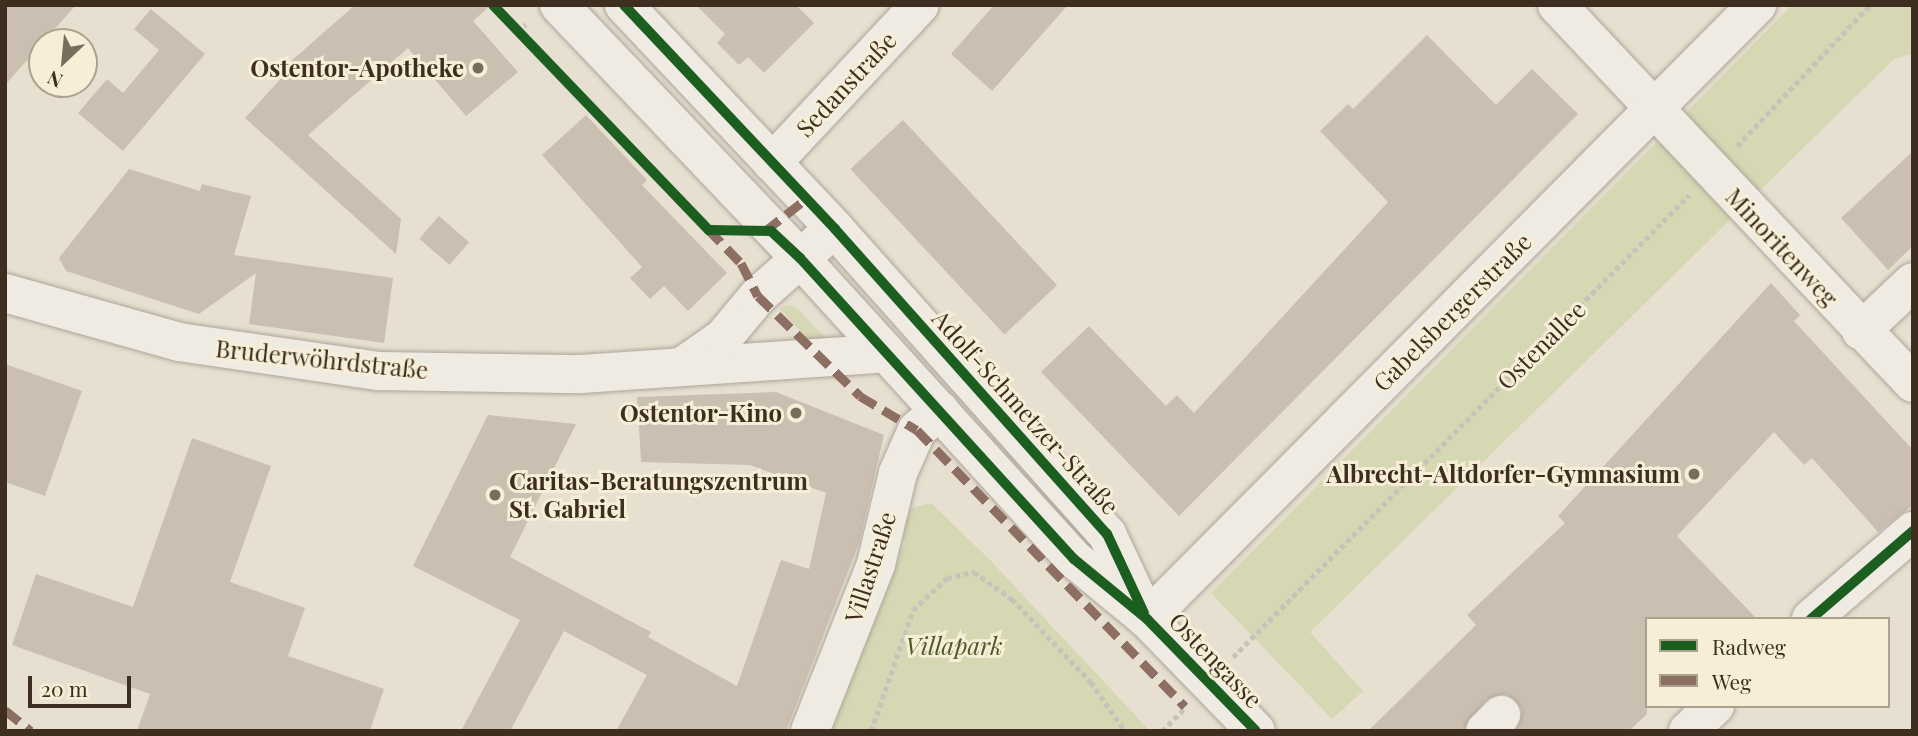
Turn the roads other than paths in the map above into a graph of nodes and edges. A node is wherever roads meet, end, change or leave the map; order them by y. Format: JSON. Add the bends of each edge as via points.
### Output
{"nodes":[{"id":1,"x":558,"y":5,"type":"edge"},
{"id":2,"x":624,"y":5,"type":"edge"},
{"id":3,"x":920,"y":5,"type":"edge"},
{"id":4,"x":1557,"y":5,"type":"edge"},
{"id":5,"x":1757,"y":5,"type":"edge"},
{"id":6,"x":1653,"y":108,"type":"junction"},
{"id":7,"x":772,"y":163,"type":"junction"},
{"id":8,"x":835,"y":229,"type":"junction"},
{"id":9,"x":800,"y":258,"type":"junction"},
{"id":10,"x":1913,"y":282,"type":"edge"},
{"id":11,"x":5,"y":293,"type":"edge"},
{"id":12,"x":1861,"y":331,"type":"junction"},
{"id":13,"x":886,"y":354,"type":"junction"},
{"id":14,"x":687,"y":363,"type":"junction"},
{"id":15,"x":1913,"y":383,"type":"edge"},
{"id":16,"x":940,"y":410,"type":"junction"},
{"id":17,"x":1913,"y":531,"type":"edge"},
{"id":18,"x":1813,"y":617,"type":"edge"},
{"id":19,"x":1147,"y":619,"type":"junction"},
{"id":20,"x":1713,"y":708,"type":"edge"},
{"id":21,"x":810,"y":731,"type":"edge"},
{"id":22,"x":1256,"y":731,"type":"edge"},
{"id":23,"x":1688,"y":731,"type":"edge"}],
"edges":[{"from":1,"to":9,"type":"street"},
{"from":2,"to":7,"type":"street","name":"Adolf-Schmetzer-Straße"},
{"from":3,"to":7,"type":"street","name":"Sedanstraße"},
{"from":4,"to":6,"type":"street","name":"Minoritenweg"},
{"from":5,"to":6,"type":"street","name":"Gabelsbergerstraße"},
{"from":6,"to":12,"type":"street","name":"Minoritenweg"},
{"from":6,"to":19,"type":"street","name":"Gabelsbergerstraße"},
{"from":7,"to":8,"type":"street","name":"Adolf-Schmetzer-Straße"},
{"from":8,"to":9,"type":"street","name":"Bruderwöhrdstraße"},
{"from":8,"to":19,"type":"street","name":"Adolf-Schmetzer-Straße","via":[[1107,534]]},
{"from":9,"to":13,"type":"street"},
{"from":9,"to":14,"type":"street","name":"Bruderwöhrdstraße","via":[[723,338]]},
{"from":10,"to":12,"type":"street"},
{"from":11,"to":14,"type":"street","name":"Bruderwöhrdstraße","via":[[179,342],[379,371],[582,374]]},
{"from":12,"to":15,"type":"street","name":"Minoritenweg"},
{"from":13,"to":14,"type":"street","name":"Bruderwöhrdstraße"},
{"from":13,"to":16,"type":"street"},
{"from":16,"to":19,"type":"street","via":[[1074,559]]},
{"from":16,"to":21,"type":"street","name":"Villastraße","via":[[917,430],[898,473],[876,564]]},
{"from":17,"to":18,"type":"street"},
{"from":19,"to":22,"type":"street","name":"Ostengasse"},
{"from":20,"to":23,"type":"street"}]}
